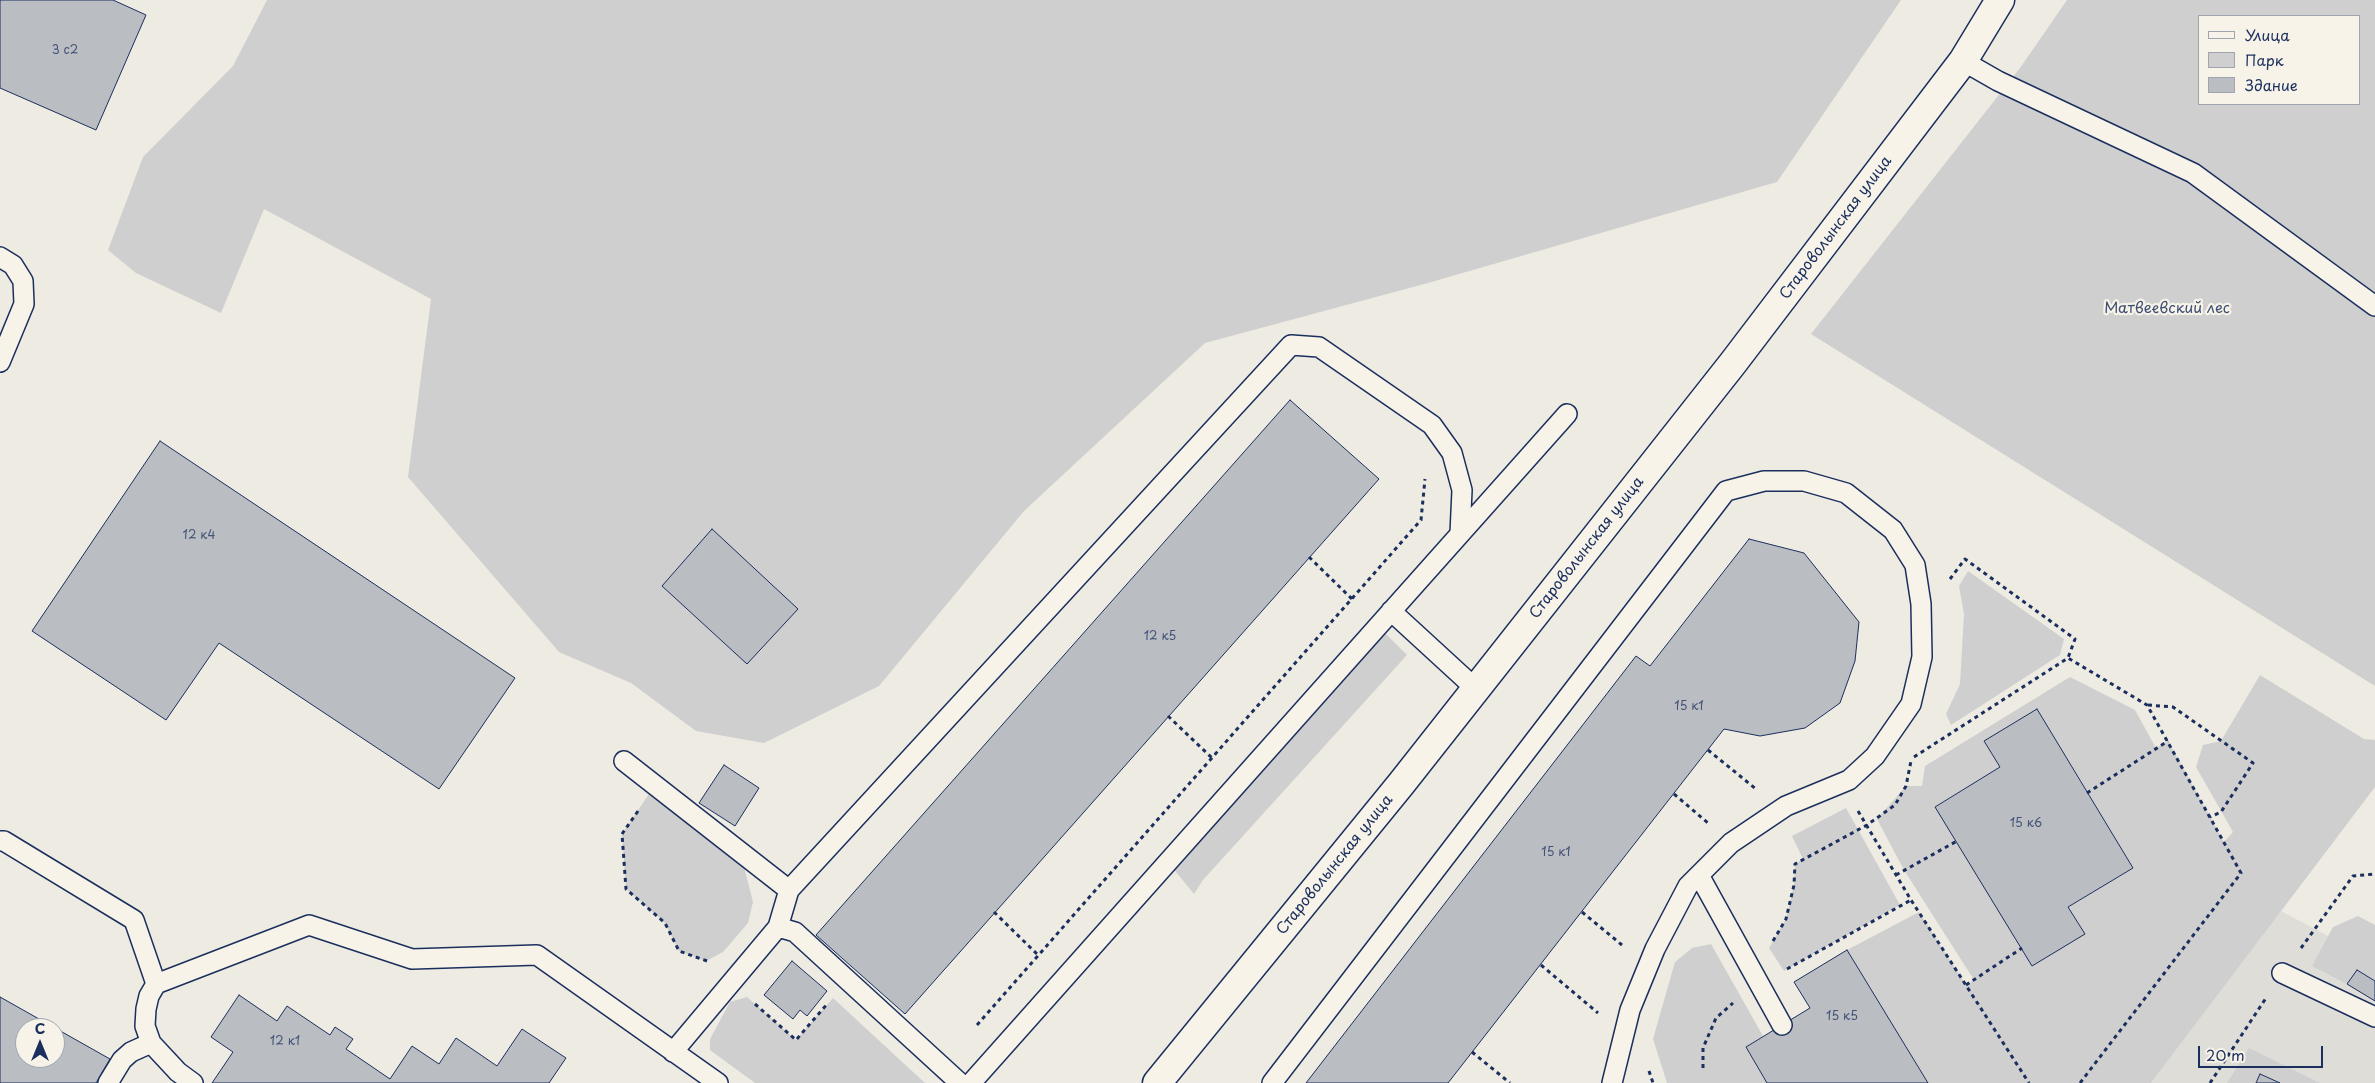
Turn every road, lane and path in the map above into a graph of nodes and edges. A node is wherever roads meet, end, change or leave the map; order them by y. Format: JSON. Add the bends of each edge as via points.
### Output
{"nodes":[{"id":1,"x":2000,"y":0,"type":"edge"},
{"id":2,"x":1963,"y":61,"type":"junction"},
{"id":3,"x":0,"y":257,"type":"edge"},
{"id":4,"x":2375,"y":306,"type":"edge"},
{"id":5,"x":0,"y":362,"type":"edge"},
{"id":6,"x":1567,"y":414,"type":"dead end"},
{"id":7,"x":1425,"y":477,"type":"dead end"},
{"id":8,"x":1460,"y":534,"type":"junction"},
{"id":9,"x":1309,"y":557,"type":"dead end"},
{"id":10,"x":1948,"y":582,"type":"dead end"},
{"id":11,"x":1352,"y":599,"type":"junction"},
{"id":12,"x":1391,"y":612,"type":"junction"},
{"id":13,"x":2068,"y":658,"type":"junction"},
{"id":14,"x":1476,"y":688,"type":"junction"},
{"id":15,"x":2147,"y":704,"type":"junction"},
{"id":16,"x":1168,"y":716,"type":"dead end"},
{"id":17,"x":2168,"y":741,"type":"junction"},
{"id":18,"x":1212,"y":758,"type":"junction"},
{"id":19,"x":1912,"y":759,"type":"junction"},
{"id":20,"x":624,"y":762,"type":"dead end"},
{"id":21,"x":1906,"y":764,"type":"dead end"},
{"id":22,"x":655,"y":786,"type":"junction"},
{"id":23,"x":2087,"y":793,"type":"dead end"},
{"id":24,"x":1674,"y":794,"type":"dead end"},
{"id":25,"x":1854,"y":804,"type":"dead end"},
{"id":26,"x":2210,"y":817,"type":"junction"},
{"id":27,"x":1709,"y":824,"type":"dead end"},
{"id":28,"x":1867,"y":825,"type":"junction"},
{"id":29,"x":0,"y":841,"type":"edge"},
{"id":30,"x":1957,"y":841,"type":"dead end"},
{"id":31,"x":2375,"y":874,"type":"edge"},
{"id":32,"x":1699,"y":875,"type":"junction"},
{"id":33,"x":1896,"y":875,"type":"junction"},
{"id":34,"x":789,"y":890,"type":"junction"},
{"id":35,"x":1911,"y":900,"type":"junction"},
{"id":36,"x":994,"y":912,"type":"dead end"},
{"id":37,"x":1582,"y":912,"type":"dead end"},
{"id":38,"x":778,"y":927,"type":"junction"},
{"id":39,"x":1624,"y":947,"type":"dead end"},
{"id":40,"x":1769,"y":948,"type":"dead end"},
{"id":41,"x":2022,"y":948,"type":"dead end"},
{"id":42,"x":1038,"y":955,"type":"junction"},
{"id":43,"x":714,"y":957,"type":"dead end"},
{"id":44,"x":1541,"y":965,"type":"dead end"},
{"id":45,"x":2282,"y":973,"type":"junction"},
{"id":46,"x":156,"y":984,"type":"junction"},
{"id":47,"x":1966,"y":985,"type":"junction"},
{"id":48,"x":1759,"y":986,"type":"junction"},
{"id":49,"x":833,"y":998,"type":"dead end"},
{"id":50,"x":754,"y":1003,"type":"dead end"},
{"id":51,"x":1603,"y":1018,"type":"dead end"},
{"id":52,"x":2375,"y":1018,"type":"edge"},
{"id":53,"x":1782,"y":1025,"type":"dead end"},
{"id":54,"x":151,"y":1043,"type":"junction"},
{"id":55,"x":673,"y":1052,"type":"junction"},
{"id":56,"x":1472,"y":1052,"type":"dead end"},
{"id":57,"x":941,"y":1066,"type":"junction"},
{"id":58,"x":1703,"y":1068,"type":"dead end"},
{"id":59,"x":108,"y":1083,"type":"edge"},
{"id":60,"x":193,"y":1083,"type":"edge"},
{"id":61,"x":718,"y":1083,"type":"edge"},
{"id":62,"x":960,"y":1083,"type":"edge"},
{"id":63,"x":971,"y":1083,"type":"edge"},
{"id":64,"x":1157,"y":1083,"type":"edge"},
{"id":65,"x":1272,"y":1083,"type":"edge"},
{"id":66,"x":1510,"y":1083,"type":"edge"},
{"id":67,"x":1612,"y":1083,"type":"edge"},
{"id":68,"x":2029,"y":1083,"type":"edge"},
{"id":69,"x":2080,"y":1083,"type":"edge"},
{"id":70,"x":2210,"y":1083,"type":"edge"}],
"edges":[{"from":1,"to":2,"type":"street","name":"Староволынская улица"},
{"from":2,"to":4,"type":"lane","via":[[1998,81],[2193,173]]},
{"from":2,"to":14,"type":"street","name":"Староволынская улица","via":[[1733,363]]},
{"from":3,"to":5,"type":"lane","via":[[13,265],[23,281],[24,304]]},
{"from":6,"to":8,"type":"lane"},
{"from":7,"to":11,"type":"path","via":[[1421,520]]},
{"from":8,"to":12,"type":"lane"},
{"from":8,"to":34,"type":"lane","via":[[1462,490],[1452,453],[1432,425],[1320,347],[1291,345]]},
{"from":9,"to":11,"type":"path"},
{"from":10,"to":13,"type":"path","via":[[1965,559],[2075,638]]},
{"from":11,"to":18,"type":"path"},
{"from":12,"to":14,"type":"lane"},
{"from":12,"to":63,"type":"lane"},
{"from":13,"to":15,"type":"path"},
{"from":13,"to":19,"type":"path"},
{"from":14,"to":64,"type":"street","name":"Староволынская улица"},
{"from":15,"to":17,"type":"path"},
{"from":15,"to":26,"type":"path","via":[[2173,707],[2253,763],[2221,812]]},
{"from":16,"to":18,"type":"path"},
{"from":17,"to":23,"type":"path"},
{"from":17,"to":26,"type":"path"},
{"from":18,"to":42,"type":"path"},
{"from":19,"to":21,"type":"path"},
{"from":19,"to":28,"type":"path","via":[[1906,786],[1896,805]]},
{"from":20,"to":22,"type":"lane"},
{"from":22,"to":34,"type":"lane"},
{"from":22,"to":43,"type":"path","via":[[622,834],[626,888],[665,923],[679,951],[706,962]]},
{"from":24,"to":27,"type":"path"},
{"from":25,"to":28,"type":"path"},
{"from":26,"to":69,"type":"path","via":[[2241,873]]},
{"from":28,"to":33,"type":"path"},
{"from":28,"to":40,"type":"path","via":[[1795,864],[1786,919]]},
{"from":29,"to":46,"type":"lane","via":[[134,920]]},
{"from":30,"to":33,"type":"path"},
{"from":31,"to":45,"type":"path","via":[[2353,876]]},
{"from":32,"to":48,"type":"lane"},
{"from":32,"to":65,"type":"lane","via":[[1731,843],[1786,806],[1849,780],[1875,756],[1911,704],[1922,657],[1921,604],[1915,565],[1894,530],[1846,493],[1804,481],[1764,481],[1726,491]]},
{"from":32,"to":67,"type":"lane","via":[[1688,886],[1655,949],[1630,1010]]},
{"from":33,"to":35,"type":"path"},
{"from":34,"to":38,"type":"lane"},
{"from":35,"to":47,"type":"path"},
{"from":35,"to":48,"type":"path"},
{"from":36,"to":42,"type":"path"},
{"from":37,"to":39,"type":"path"},
{"from":38,"to":55,"type":"lane"},
{"from":38,"to":57,"type":"lane","via":[[795,932]]},
{"from":41,"to":47,"type":"path"},
{"from":42,"to":57,"type":"path"},
{"from":44,"to":51,"type":"path"},
{"from":45,"to":52,"type":"lane"},
{"from":45,"to":70,"type":"path"},
{"from":46,"to":54,"type":"lane","via":[[146,1009],[145,1026]]},
{"from":46,"to":55,"type":"lane","via":[[309,925],[412,959],[536,955]]},
{"from":47,"to":68,"type":"path"},
{"from":48,"to":53,"type":"lane"},
{"from":48,"to":58,"type":"path","via":[[1740,996],[1716,1018],[1702,1048]]},
{"from":49,"to":50,"type":"path","via":[[796,1040]]},
{"from":54,"to":59,"type":"lane","via":[[122,1060]]},
{"from":54,"to":60,"type":"lane"},
{"from":55,"to":61,"type":"lane"},
{"from":56,"to":66,"type":"path"},
{"from":57,"to":62,"type":"lane"}]}
